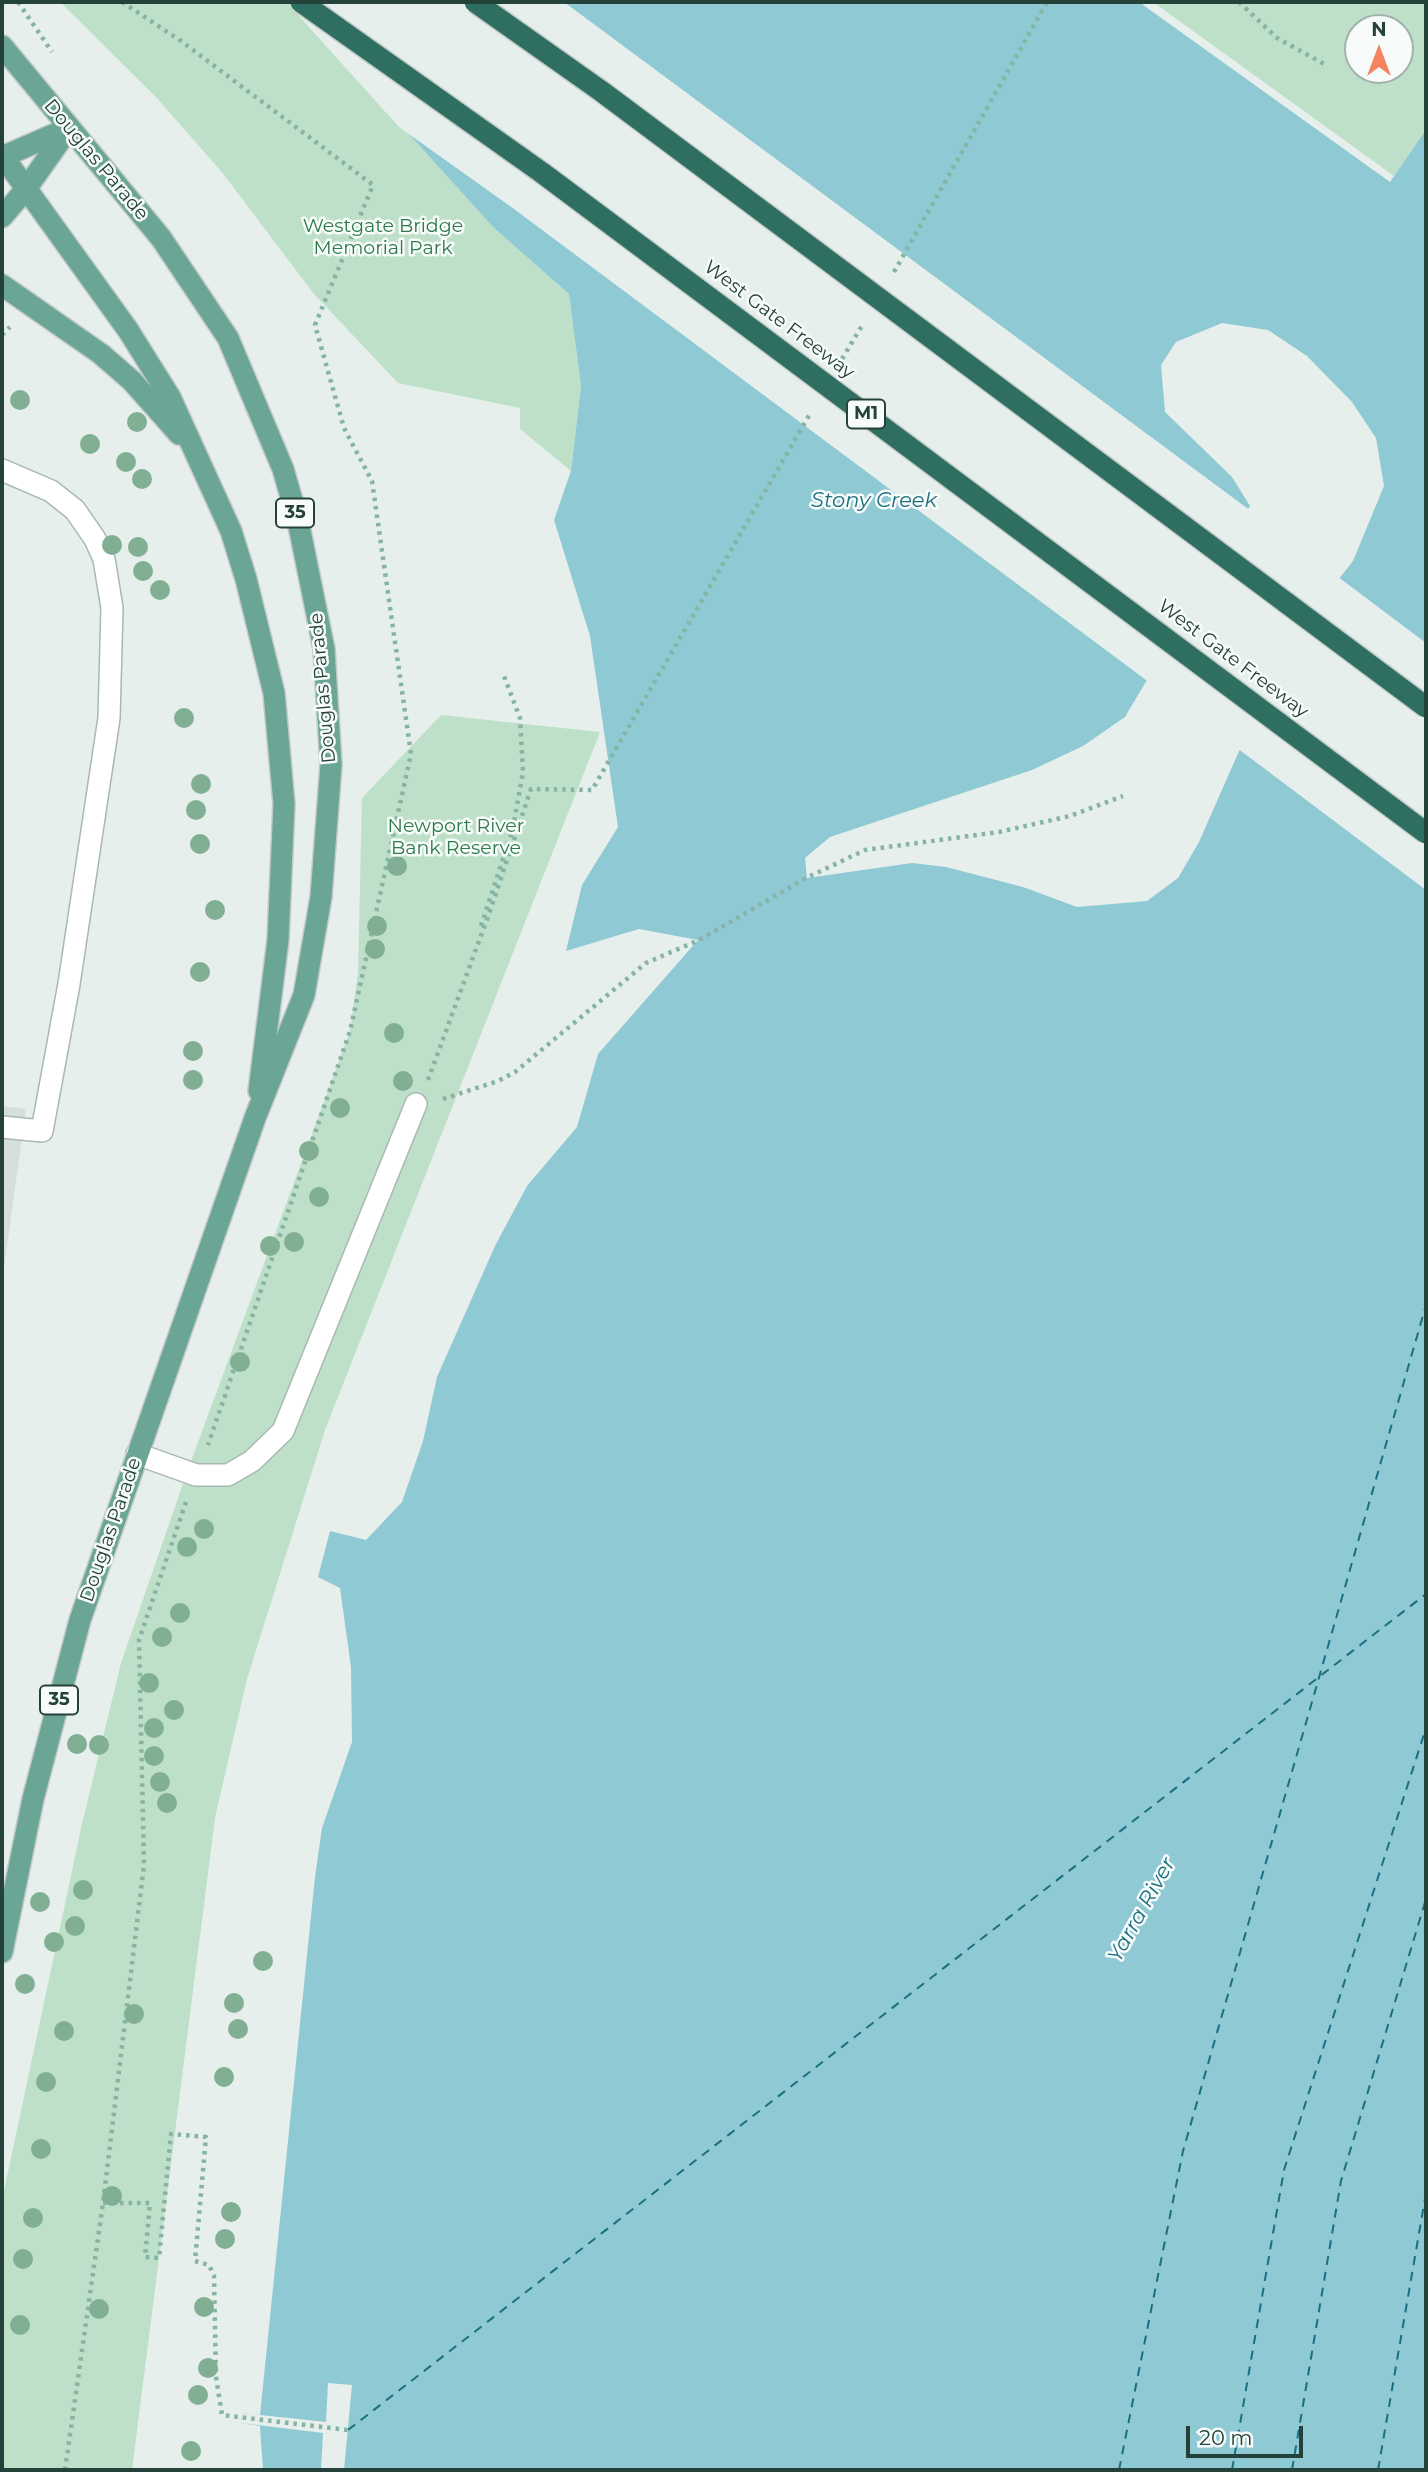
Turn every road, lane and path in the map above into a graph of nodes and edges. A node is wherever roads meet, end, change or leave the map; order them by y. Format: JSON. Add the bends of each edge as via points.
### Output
{"nodes":[{"id":1,"x":18,"y":2,"type":"edge"},
{"id":2,"x":301,"y":2,"type":"edge"},
{"id":3,"x":475,"y":2,"type":"edge"},
{"id":4,"x":1239,"y":2,"type":"edge"},
{"id":5,"x":2,"y":46,"type":"edge"},
{"id":6,"x":52,"y":52,"type":"dead end"},
{"id":7,"x":1326,"y":65,"type":"dead end"},
{"id":8,"x":69,"y":128,"type":"junction"},
{"id":9,"x":2,"y":156,"type":"edge"},
{"id":10,"x":26,"y":190,"type":"junction"},
{"id":11,"x":2,"y":217,"type":"edge"},
{"id":12,"x":2,"y":285,"type":"edge"},
{"id":13,"x":2,"y":470,"type":"edge"},
{"id":14,"x":212,"y":486,"type":"junction"},
{"id":15,"x":504,"y":676,"type":"dead end"},
{"id":16,"x":1426,"y":707,"type":"edge"},
{"id":17,"x":1123,"y":796,"type":"dead end"},
{"id":18,"x":1426,"y":833,"type":"edge"},
{"id":19,"x":457,"y":1096,"type":"dead end"},
{"id":20,"x":416,"y":1104,"type":"joint"},
{"id":21,"x":255,"y":1118,"type":"junction"},
{"id":22,"x":2,"y":1126,"type":"edge"},
{"id":23,"x":137,"y":1454,"type":"junction"},
{"id":24,"x":2,"y":1952,"type":"edge"},
{"id":25,"x":348,"y":2430,"type":"dead end"},
{"id":26,"x":65,"y":2470,"type":"edge"}],
"edges":[{"from":1,"to":6,"type":"path"},
{"from":2,"to":18,"type":"highway","name":"West Gate Freeway","number":"M1","bridge":true,"via":[[552,180]]},
{"from":3,"to":16,"type":"highway","bridge":true,"via":[[601,90]]},
{"from":4,"to":7,"type":"path","via":[[1277,38]]},
{"from":5,"to":8,"type":"main road","name":"Douglas Parade","number":"35"},
{"from":8,"to":9,"type":"main road"},
{"from":8,"to":10,"type":"main road"},
{"from":8,"to":21,"type":"main road","name":"Douglas Parade","number":"35","via":[[168,247],[228,338],[283,469],[313,585],[324,649],[331,765],[321,897],[304,995]]},
{"from":9,"to":10,"type":"main road","name":"Douglas Parade","number":"35"},
{"from":10,"to":11,"type":"main road"},
{"from":10,"to":14,"type":"main road","name":"Douglas Parade","number":"35","via":[[155,372]]},
{"from":12,"to":14,"type":"main road","via":[[70,330],[132,381],[176,430]]},
{"from":13,"to":22,"type":"lane","via":[[51,491],[75,510],[104,559],[113,608],[109,718],[42,1131]]},
{"from":14,"to":21,"type":"main road","name":"Douglas Parade","number":"35","via":[[231,531],[263,642],[283,771],[283,878]]},
{"from":15,"to":20,"type":"path","via":[[523,733],[521,788],[493,894]]},
{"from":17,"to":19,"type":"path","via":[[1070,816],[999,832],[865,850],[806,878],[699,940],[646,963],[524,1066]]},
{"from":20,"to":23,"type":"lane","via":[[283,1431],[258,1456],[228,1475],[196,1475]]},
{"from":21,"to":23,"type":"main road","name":"Douglas Parade","number":"35"},
{"from":23,"to":24,"type":"main road","name":"Douglas Parade","number":"35","via":[[80,1620],[30,1811]]},
{"from":25,"to":26,"type":"path","via":[[222,2415],[216,2377],[214,2276],[209,2265],[195,2261],[206,2137],[172,2134],[159,2258],[145,2257],[150,2203],[103,2203]]}]}
